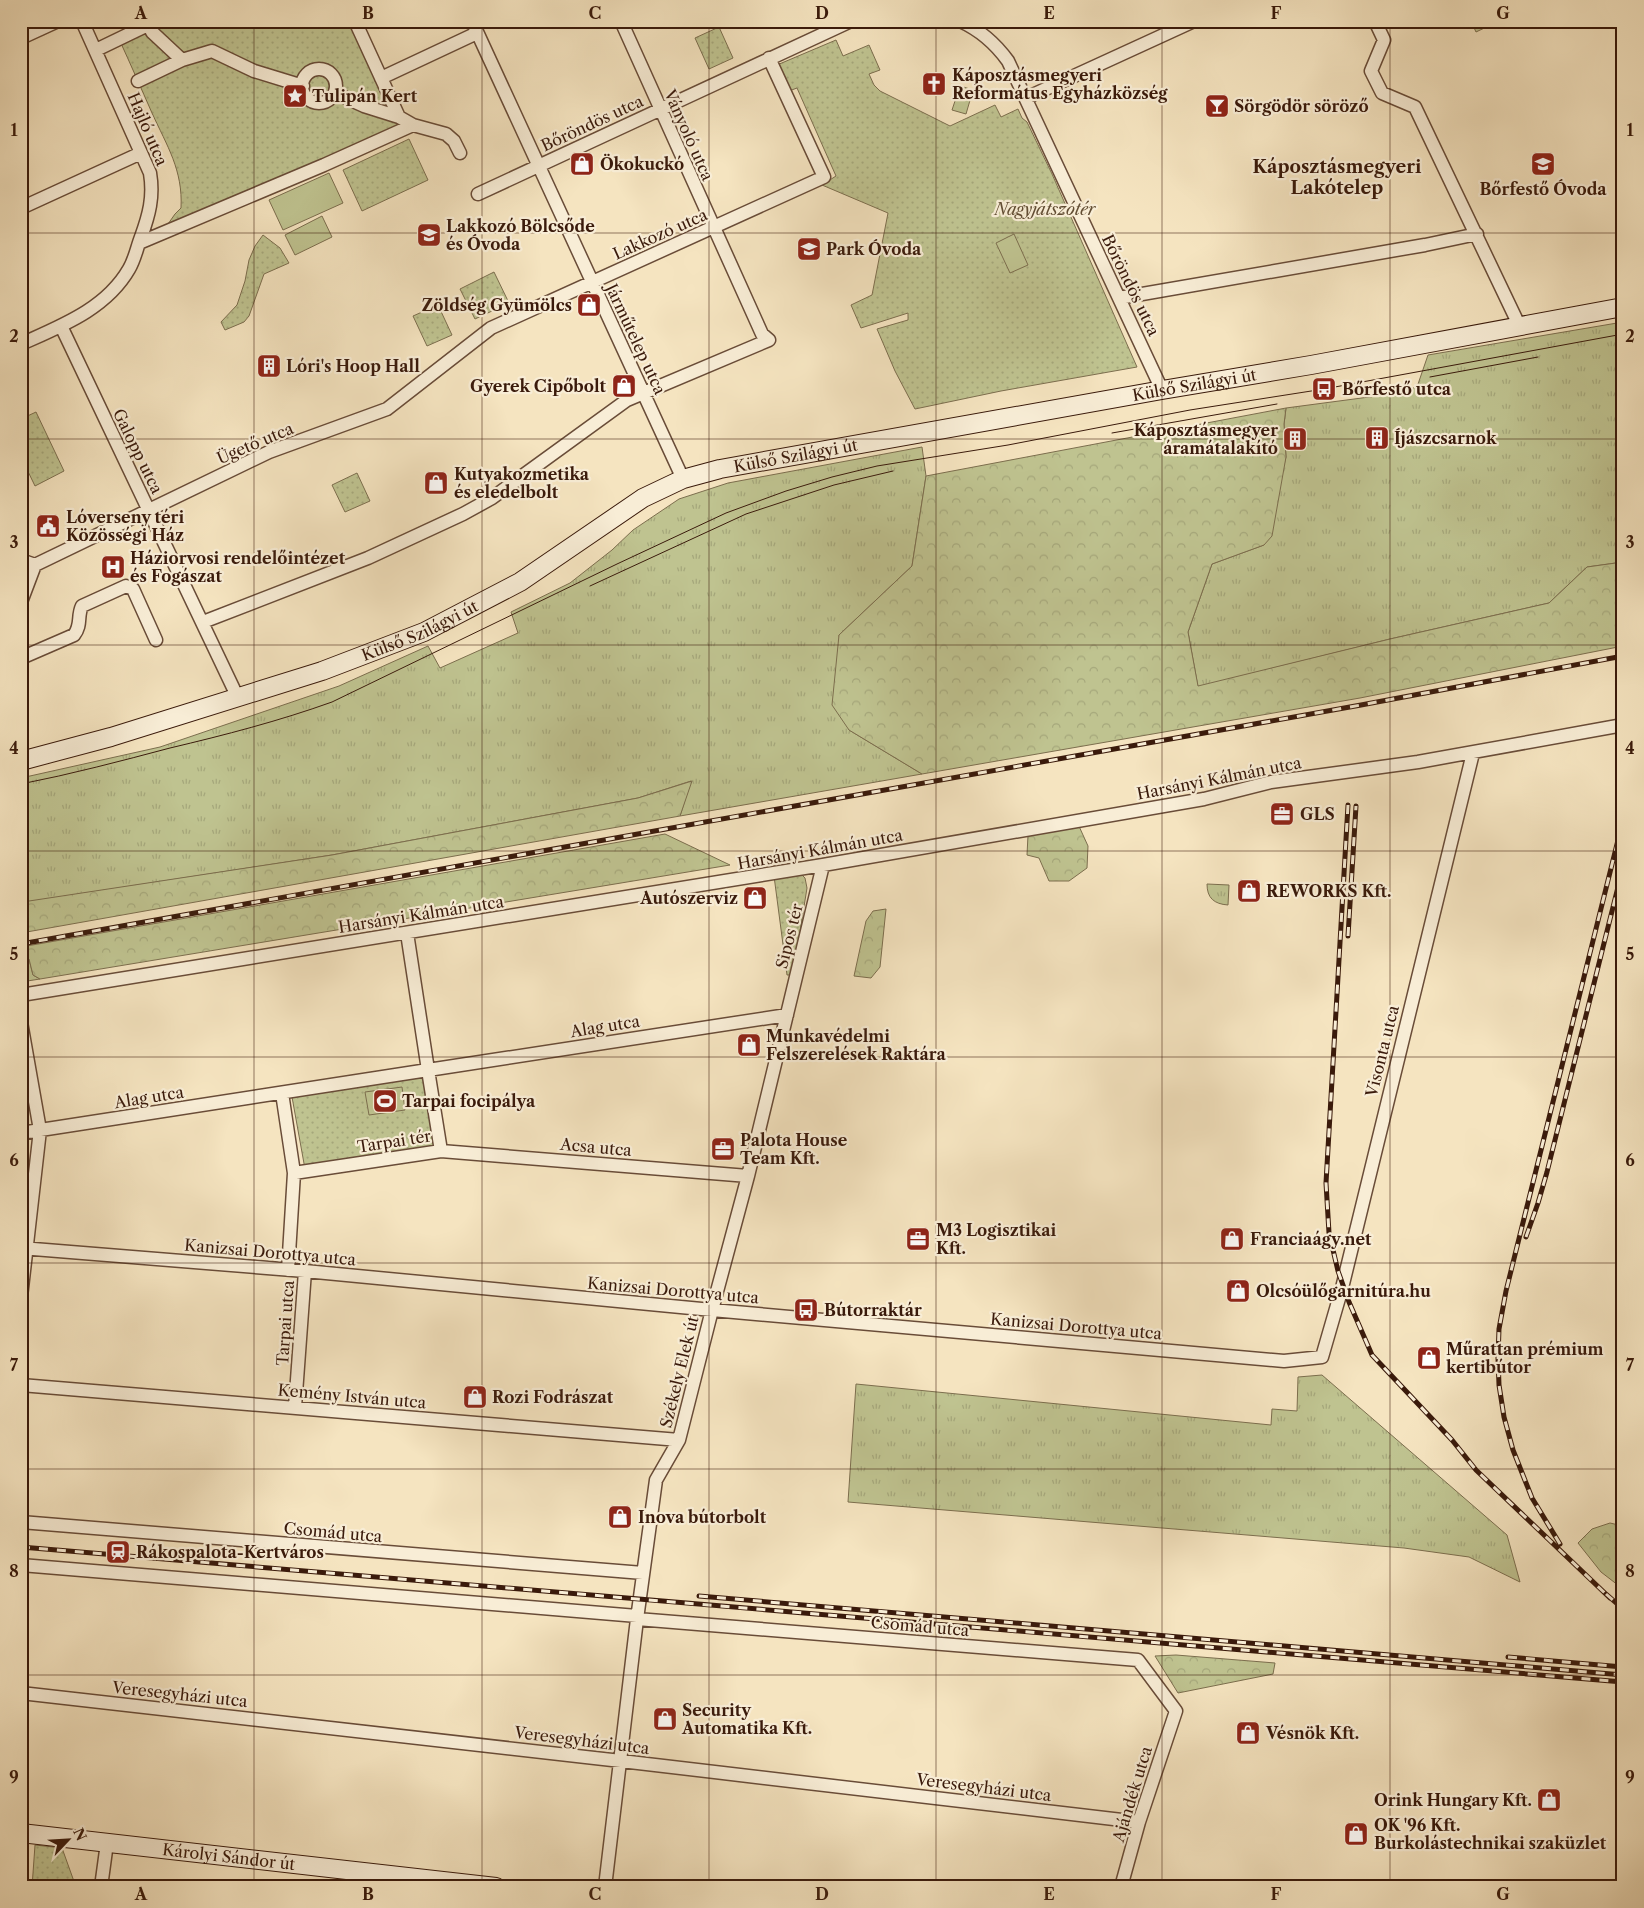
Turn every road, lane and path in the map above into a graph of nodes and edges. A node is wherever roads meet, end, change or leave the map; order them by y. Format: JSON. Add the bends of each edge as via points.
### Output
{"nodes":[{"id":1,"x":58,"y":21,"type":"edge"},
{"id":2,"x":82,"y":21,"type":"edge"},
{"id":3,"x":355,"y":21,"type":"edge"},
{"id":4,"x":472,"y":21,"type":"edge"},
{"id":5,"x":622,"y":21,"type":"edge"},
{"id":6,"x":851,"y":21,"type":"edge"},
{"id":7,"x":960,"y":21,"type":"edge"},
{"id":8,"x":1194,"y":21,"type":"edge"},
{"id":9,"x":1375,"y":21,"type":"edge"},
{"id":10,"x":152,"y":23,"type":"edge"},
{"id":11,"x":477,"y":34,"type":"junction"},
{"id":12,"x":21,"y":38,"type":"edge"},
{"id":13,"x":96,"y":50,"type":"junction"},
{"id":14,"x":769,"y":58,"type":"junction"},
{"id":15,"x":182,"y":60,"type":"junction"},
{"id":16,"x":381,"y":78,"type":"junction"},
{"id":17,"x":138,"y":81,"type":"dead end"},
{"id":18,"x":303,"y":86,"type":"junction"},
{"id":19,"x":335,"y":93,"type":"junction"},
{"id":20,"x":1026,"y":98,"type":"junction"},
{"id":21,"x":660,"y":109,"type":"junction"},
{"id":22,"x":399,"y":117,"type":"junction"},
{"id":23,"x":413,"y":125,"type":"junction"},
{"id":24,"x":141,"y":153,"type":"junction"},
{"id":25,"x":460,"y":153,"type":"dead end"},
{"id":26,"x":538,"y":166,"type":"junction"},
{"id":27,"x":478,"y":194,"type":"dead end"},
{"id":28,"x":21,"y":208,"type":"edge"},
{"id":29,"x":713,"y":229,"type":"junction"},
{"id":30,"x":1476,"y":234,"type":"junction"},
{"id":31,"x":139,"y":243,"type":"junction"},
{"id":32,"x":592,"y":282,"type":"junction"},
{"id":33,"x":1119,"y":298,"type":"junction"},
{"id":34,"x":1623,"y":307,"type":"edge"},
{"id":35,"x":1519,"y":325,"type":"junction"},
{"id":36,"x":61,"y":326,"type":"junction"},
{"id":37,"x":21,"y":344,"type":"edge"},
{"id":38,"x":1162,"y":390,"type":"junction"},
{"id":39,"x":643,"y":393,"type":"junction"},
{"id":40,"x":378,"y":413,"type":"joint"},
{"id":41,"x":683,"y":479,"type":"junction"},
{"id":42,"x":149,"y":510,"type":"junction"},
{"id":43,"x":21,"y":560,"type":"edge"},
{"id":44,"x":35,"y":565,"type":"junction"},
{"id":45,"x":21,"y":602,"type":"edge"},
{"id":46,"x":202,"y":622,"type":"junction"},
{"id":47,"x":156,"y":640,"type":"dead end"},
{"id":48,"x":21,"y":658,"type":"edge"},
{"id":49,"x":238,"y":698,"type":"junction"},
{"id":50,"x":1623,"y":724,"type":"edge"},
{"id":51,"x":1473,"y":753,"type":"junction"},
{"id":52,"x":21,"y":761,"type":"edge"},
{"id":53,"x":823,"y":866,"type":"junction"},
{"id":54,"x":407,"y":933,"type":"junction"},
{"id":55,"x":21,"y":995,"type":"edge"},
{"id":56,"x":787,"y":1015,"type":"junction"},
{"id":57,"x":21,"y":1022,"type":"edge"},
{"id":58,"x":428,"y":1070,"type":"junction"},
{"id":59,"x":282,"y":1093,"type":"junction"},
{"id":60,"x":40,"y":1130,"type":"junction"},
{"id":61,"x":21,"y":1133,"type":"edge"},
{"id":62,"x":441,"y":1151,"type":"junction"},
{"id":63,"x":294,"y":1173,"type":"junction"},
{"id":64,"x":748,"y":1176,"type":"junction"},
{"id":65,"x":24,"y":1248,"type":"edge"},
{"id":66,"x":288,"y":1270,"type":"junction"},
{"id":67,"x":305,"y":1270,"type":"junction"},
{"id":68,"x":21,"y":1297,"type":"edge"},
{"id":69,"x":712,"y":1310,"type":"junction"},
{"id":70,"x":1322,"y":1357,"type":"joint"},
{"id":71,"x":21,"y":1385,"type":"edge"},
{"id":72,"x":295,"y":1407,"type":"junction"},
{"id":73,"x":679,"y":1440,"type":"junction"},
{"id":74,"x":21,"y":1522,"type":"edge"},
{"id":75,"x":21,"y":1565,"type":"edge"},
{"id":76,"x":643,"y":1573,"type":"junction"},
{"id":77,"x":637,"y":1617,"type":"junction"},
{"id":78,"x":21,"y":1693,"type":"edge"},
{"id":79,"x":1176,"y":1711,"type":"joint"},
{"id":80,"x":621,"y":1761,"type":"junction"},
{"id":81,"x":1139,"y":1822,"type":"junction"},
{"id":82,"x":21,"y":1833,"type":"edge"},
{"id":83,"x":107,"y":1843,"type":"junction"},
{"id":84,"x":468,"y":1885,"type":"edge"},
{"id":85,"x":101,"y":1887,"type":"edge"},
{"id":86,"x":496,"y":1887,"type":"edge"},
{"id":87,"x":605,"y":1887,"type":"edge"},
{"id":88,"x":1121,"y":1887,"type":"edge"}],
"edges":[{"from":1,"to":12,"type":"street"},
{"from":2,"to":13,"type":"street","name":"Hajló utca"},
{"from":3,"to":16,"type":"street"},
{"from":4,"to":11,"type":"street","name":"Járműtelep utca"},
{"from":5,"to":21,"type":"street","name":"Ványoló utca"},
{"from":6,"to":14,"type":"street","name":"Bőröndös utca"},
{"from":7,"to":20,"type":"street","name":"Bőröndös utca","via":[[978,30],[1000,49]]},
{"from":8,"to":20,"type":"street"},
{"from":9,"to":30,"type":"street","via":[[1384,40],[1371,71],[1375,82],[1382,93],[1416,107]]},
{"from":10,"to":13,"type":"street"},
{"from":10,"to":15,"type":"street","via":[[152,32]]},
{"from":11,"to":16,"type":"street"},
{"from":11,"to":26,"type":"street","name":"Járműtelep utca"},
{"from":13,"to":24,"type":"street","name":"Hajló utca"},
{"from":14,"to":21,"type":"street","name":"Bőröndös utca"},
{"from":14,"to":29,"type":"street","name":"Lakkozó utca","via":[[824,177]]},
{"from":15,"to":17,"type":"street"},
{"from":15,"to":18,"type":"street","via":[[212,50],[254,71]]},
{"from":16,"to":22,"type":"street"},
{"from":18,"to":19,"type":"street","via":[[306,96],[316,102],[327,101]]},
{"from":18,"to":19,"type":"street","via":[[306,75],[322,70],[332,74],[336,83]]},
{"from":19,"to":22,"type":"street"},
{"from":20,"to":33,"type":"street","name":"Bőröndös utca"},
{"from":21,"to":26,"type":"street","name":"Bőröndös utca"},
{"from":21,"to":29,"type":"street","name":"Ványoló utca"},
{"from":22,"to":23,"type":"street"},
{"from":23,"to":25,"type":"street","via":[[446,134]]},
{"from":23,"to":31,"type":"street"},
{"from":24,"to":28,"type":"street"},
{"from":24,"to":31,"type":"street","name":"Hajló utca","via":[[153,188],[151,208]]},
{"from":26,"to":27,"type":"street","name":"Bőröndös utca"},
{"from":26,"to":32,"type":"street","name":"Járműtelep utca"},
{"from":29,"to":32,"type":"street","name":"Lakkozó utca"},
{"from":29,"to":39,"type":"street","name":"Ványoló utca","via":[[762,334],[769,340]]},
{"from":30,"to":33,"type":"street"},
{"from":30,"to":35,"type":"street"},
{"from":31,"to":36,"type":"street","name":"Hajló utca","via":[[130,268],[112,293]]},
{"from":32,"to":39,"type":"street","name":"Járműtelep utca"},
{"from":32,"to":40,"type":"street","name":"Lakkozó utca","via":[[492,328]]},
{"from":33,"to":38,"type":"street","name":"Bőröndös utca"},
{"from":34,"to":35,"type":"street","name":"Külső Szilágyi út"},
{"from":35,"to":38,"type":"street","name":"Külső Szilágyi út"},
{"from":36,"to":37,"type":"street","name":"Hajló utca"},
{"from":36,"to":42,"type":"street","name":"Galopp utca"},
{"from":38,"to":41,"type":"street","name":"Külső Szilágyi út","via":[[720,469]]},
{"from":39,"to":41,"type":"street","name":"Járműtelep utca"},
{"from":39,"to":46,"type":"street","via":[[627,400],[492,498],[464,514],[368,558]]},
{"from":40,"to":42,"type":"street","name":"Ügető utca","via":[[269,452]]},
{"from":41,"to":49,"type":"street","name":"Külső Szilágyi út","via":[[643,498],[520,582],[424,632],[348,662]]},
{"from":42,"to":44,"type":"street","name":"Ügető utca"},
{"from":42,"to":46,"type":"street","name":"Galopp utca"},
{"from":43,"to":44,"type":"street"},
{"from":44,"to":45,"type":"street"},
{"from":46,"to":49,"type":"street","name":"Galopp utca"},
{"from":47,"to":48,"type":"street","via":[[133,589],[126,586],[82,606],[79,629],[74,635]]},
{"from":49,"to":52,"type":"street","name":"Külső Szilágyi út"},
{"from":50,"to":51,"type":"street","name":"Harsányi Kálmán utca"},
{"from":51,"to":53,"type":"street","name":"Harsányi Kálmán utca","via":[[1271,782],[1204,799]]},
{"from":51,"to":70,"type":"street","name":"Visonta utca","via":[[1342,1288]]},
{"from":53,"to":54,"type":"street","name":"Harsányi Kálmán utca"},
{"from":53,"to":56,"type":"street","name":"Sipos tér"},
{"from":54,"to":55,"type":"street","name":"Harsányi Kálmán utca"},
{"from":54,"to":58,"type":"street","name":"Tarpai tér"},
{"from":56,"to":58,"type":"street","name":"Alag utca"},
{"from":56,"to":64,"type":"street","name":"Székely Elek út"},
{"from":57,"to":60,"type":"street"},
{"from":58,"to":59,"type":"street"},
{"from":58,"to":62,"type":"street","name":"Tarpai tér"},
{"from":59,"to":60,"type":"street","name":"Alag utca"},
{"from":59,"to":63,"type":"street"},
{"from":60,"to":61,"type":"street","name":"Alag utca"},
{"from":60,"to":65,"type":"street"},
{"from":62,"to":63,"type":"street","name":"Tarpai tér"},
{"from":62,"to":64,"type":"street","name":"Acsa utca"},
{"from":63,"to":66,"type":"street","name":"Tarpai utca"},
{"from":64,"to":69,"type":"street","name":"Székely Elek út"},
{"from":65,"to":66,"type":"street","name":"Kanizsai Dorottya utca"},
{"from":65,"to":68,"type":"street"},
{"from":66,"to":67,"type":"street","name":"Kanizsai Dorottya utca"},
{"from":67,"to":69,"type":"street","name":"Kanizsai Dorottya utca"},
{"from":67,"to":72,"type":"street","name":"Tarpai utca"},
{"from":69,"to":70,"type":"street","name":"Kanizsai Dorottya utca","via":[[1284,1361]]},
{"from":69,"to":73,"type":"street","name":"Székely Elek út"},
{"from":71,"to":72,"type":"street","name":"Kemény István utca"},
{"from":72,"to":73,"type":"street","name":"Kemény István utca"},
{"from":73,"to":76,"type":"street","name":"Székely Elek út","via":[[656,1480]]},
{"from":74,"to":76,"type":"street","name":"Csomád utca"},
{"from":75,"to":77,"type":"street","name":"Csomád utca"},
{"from":76,"to":77,"type":"street","name":"Székely Elek út"},
{"from":77,"to":79,"type":"street","name":"Csomád utca","via":[[1138,1660]]},
{"from":77,"to":80,"type":"street","name":"Székely Elek út"},
{"from":78,"to":80,"type":"street","name":"Veresegyházi utca"},
{"from":79,"to":81,"type":"street","name":"Ajándék utca"},
{"from":80,"to":81,"type":"street","name":"Veresegyházi utca"},
{"from":80,"to":87,"type":"street","name":"Székely Elek út"},
{"from":81,"to":88,"type":"street","name":"Ajándék utca"},
{"from":82,"to":83,"type":"street","name":"Károlyi Sándor út"},
{"from":83,"to":84,"type":"street","name":"Károlyi Sándor út"},
{"from":83,"to":85,"type":"street"},
{"from":84,"to":86,"type":"street","name":"Károlyi Sándor út"}]}
